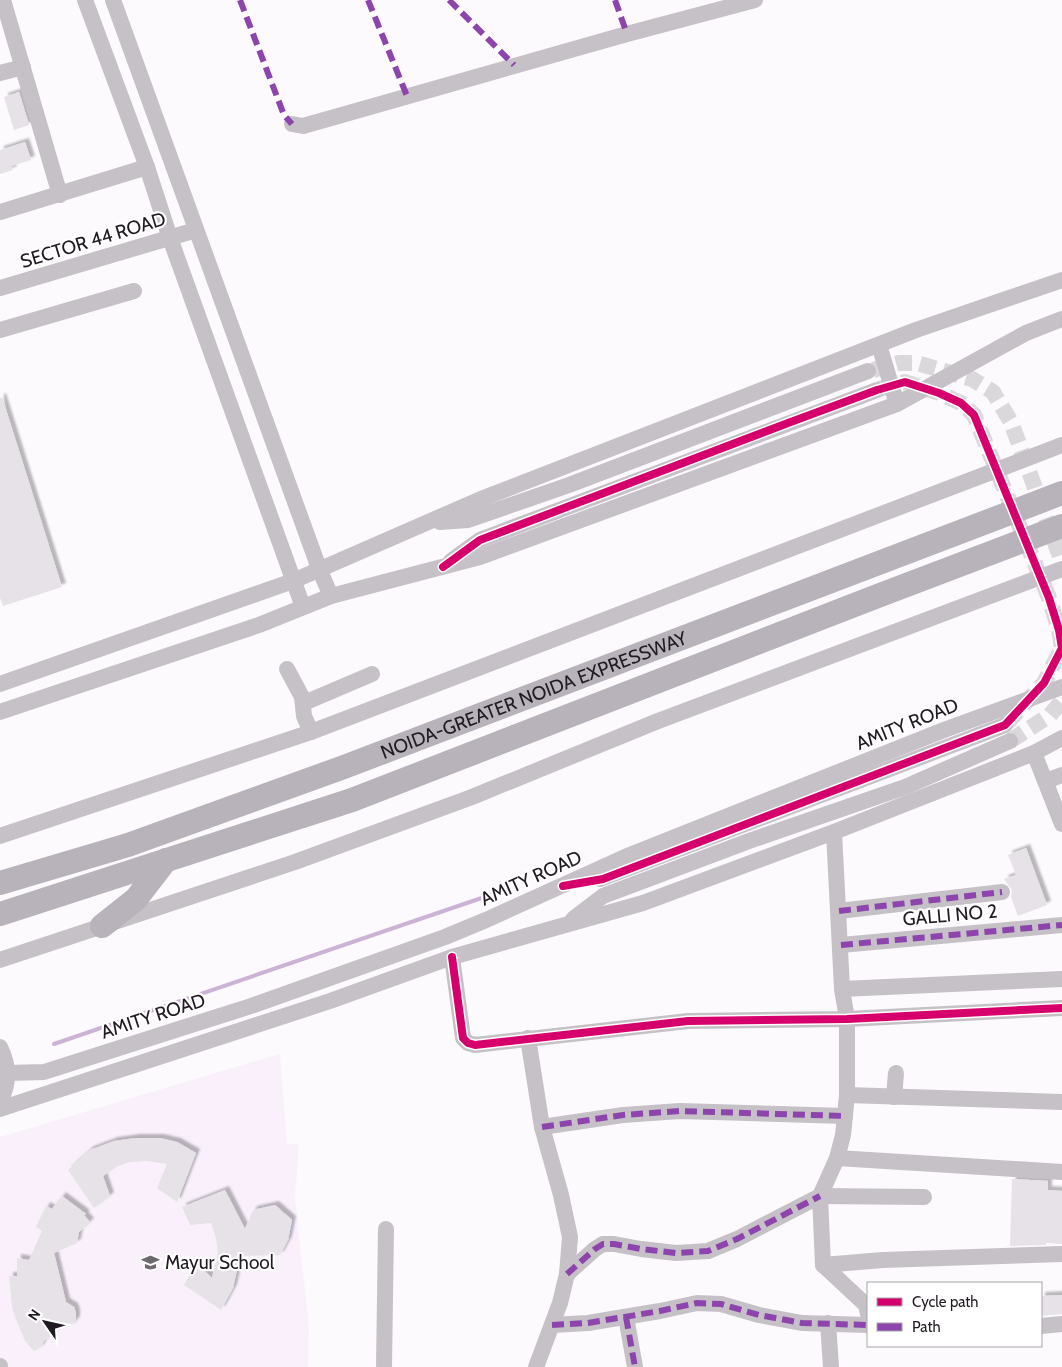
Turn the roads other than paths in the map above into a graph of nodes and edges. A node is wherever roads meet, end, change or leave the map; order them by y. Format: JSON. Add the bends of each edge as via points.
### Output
{"nodes":[{"id":1,"x":3,"y":0,"type":"edge"},
{"id":2,"x":85,"y":0,"type":"edge"},
{"id":3,"x":112,"y":0,"type":"edge"},
{"id":4,"x":755,"y":0,"type":"edge"},
{"id":5,"x":23,"y":67,"type":"junction"},
{"id":6,"x":0,"y":73,"type":"edge"},
{"id":7,"x":292,"y":124,"type":"dead end"},
{"id":8,"x":147,"y":168,"type":"junction"},
{"id":9,"x":60,"y":195,"type":"junction"},
{"id":10,"x":0,"y":212,"type":"edge"},
{"id":11,"x":196,"y":230,"type":"junction"},
{"id":12,"x":170,"y":238,"type":"junction"},
{"id":13,"x":1062,"y":280,"type":"edge"},
{"id":14,"x":0,"y":288,"type":"edge"},
{"id":15,"x":134,"y":291,"type":"dead end"},
{"id":16,"x":1062,"y":319,"type":"edge"},
{"id":17,"x":0,"y":330,"type":"edge"},
{"id":18,"x":879,"y":345,"type":"junction"},
{"id":19,"x":868,"y":371,"type":"tunnel mouth"},
{"id":20,"x":877,"y":390,"type":"tunnel mouth"},
{"id":21,"x":898,"y":404,"type":"junction"},
{"id":22,"x":1062,"y":445,"type":"edge"},
{"id":23,"x":1062,"y":493,"type":"edge"},
{"id":24,"x":428,"y":522,"type":"junction"},
{"id":25,"x":1062,"y":526,"type":"edge"},
{"id":26,"x":443,"y":567,"type":"junction"},
{"id":27,"x":1062,"y":569,"type":"edge"},
{"id":28,"x":320,"y":571,"type":"junction"},
{"id":29,"x":294,"y":582,"type":"junction"},
{"id":30,"x":331,"y":596,"type":"junction"},
{"id":31,"x":303,"y":607,"type":"junction"},
{"id":32,"x":287,"y":669,"type":"dead end"},
{"id":33,"x":372,"y":674,"type":"dead end"},
{"id":34,"x":0,"y":684,"type":"edge"},
{"id":35,"x":1062,"y":687,"type":"edge"},
{"id":36,"x":304,"y":703,"type":"junction"},
{"id":37,"x":0,"y":712,"type":"edge"},
{"id":38,"x":1005,"y":725,"type":"tunnel mouth"},
{"id":39,"x":311,"y":732,"type":"junction"},
{"id":40,"x":1062,"y":738,"type":"edge"},
{"id":41,"x":1010,"y":741,"type":"tunnel mouth"},
{"id":42,"x":1034,"y":752,"type":"junction"},
{"id":43,"x":1062,"y":775,"type":"edge"},
{"id":44,"x":1046,"y":781,"type":"junction"},
{"id":45,"x":1062,"y":824,"type":"edge"},
{"id":46,"x":834,"y":832,"type":"junction"},
{"id":47,"x":0,"y":836,"type":"edge"},
{"id":48,"x":166,"y":860,"type":"junction"},
{"id":49,"x":0,"y":883,"type":"edge"},
{"id":50,"x":563,"y":886,"type":"junction"},
{"id":51,"x":1002,"y":892,"type":"dead end"},
{"id":52,"x":839,"y":911,"type":"junction"},
{"id":53,"x":0,"y":914,"type":"edge"},
{"id":54,"x":1062,"y":925,"type":"edge"},
{"id":55,"x":102,"y":926,"type":"junction"},
{"id":56,"x":564,"y":926,"type":"junction"},
{"id":57,"x":841,"y":945,"type":"junction"},
{"id":58,"x":452,"y":957,"type":"junction"},
{"id":59,"x":0,"y":960,"type":"edge"},
{"id":60,"x":1062,"y":979,"type":"edge"},
{"id":61,"x":842,"y":989,"type":"junction"},
{"id":62,"x":1062,"y":1008,"type":"edge"},
{"id":63,"x":848,"y":1019,"type":"junction"},
{"id":64,"x":528,"y":1038,"type":"junction"},
{"id":65,"x":0,"y":1047,"type":"edge"},
{"id":66,"x":7,"y":1073,"type":"junction"},
{"id":67,"x":896,"y":1073,"type":"dead end"},
{"id":68,"x":847,"y":1095,"type":"junction"},
{"id":69,"x":894,"y":1097,"type":"junction"},
{"id":70,"x":0,"y":1101,"type":"edge"},
{"id":71,"x":1062,"y":1102,"type":"edge"},
{"id":72,"x":0,"y":1109,"type":"edge"},
{"id":73,"x":845,"y":1116,"type":"junction"},
{"id":74,"x":542,"y":1127,"type":"junction"},
{"id":75,"x":836,"y":1158,"type":"junction"},
{"id":76,"x":1062,"y":1172,"type":"edge"},
{"id":77,"x":820,"y":1196,"type":"junction"},
{"id":78,"x":924,"y":1197,"type":"dead end"},
{"id":79,"x":386,"y":1229,"type":"dead end"},
{"id":80,"x":1062,"y":1254,"type":"edge"},
{"id":81,"x":823,"y":1265,"type":"junction"},
{"id":82,"x":567,"y":1274,"type":"junction"},
{"id":83,"x":867,"y":1310,"type":"edge"},
{"id":84,"x":626,"y":1317,"type":"junction"},
{"id":85,"x":828,"y":1323,"type":"junction"},
{"id":86,"x":552,"y":1324,"type":"junction"},
{"id":87,"x":1062,"y":1324,"type":"edge"},
{"id":88,"x":867,"y":1325,"type":"edge"},
{"id":89,"x":1042,"y":1326,"type":"edge"},
{"id":90,"x":384,"y":1367,"type":"edge"},
{"id":91,"x":536,"y":1367,"type":"edge"},
{"id":92,"x":635,"y":1367,"type":"edge"},
{"id":93,"x":831,"y":1367,"type":"edge"}],
"edges":[{"from":1,"to":5,"type":"street"},
{"from":2,"to":8,"type":"street"},
{"from":3,"to":11,"type":"street"},
{"from":4,"to":7,"type":"street","via":[[304,126]]},
{"from":5,"to":6,"type":"street"},
{"from":5,"to":9,"type":"street"},
{"from":8,"to":9,"type":"street"},
{"from":8,"to":12,"type":"street"},
{"from":9,"to":10,"type":"street"},
{"from":11,"to":12,"type":"street","name":"SECTOR 44 ROAD"},
{"from":11,"to":28,"type":"street"},
{"from":12,"to":14,"type":"street","name":"SECTOR 44 ROAD"},
{"from":12,"to":29,"type":"street"},
{"from":13,"to":18,"type":"street"},
{"from":15,"to":17,"type":"street"},
{"from":16,"to":21,"type":"street","via":[[1026,333]]},
{"from":18,"to":21,"type":"street"},
{"from":18,"to":24,"type":"street"},
{"from":19,"to":24,"type":"street","via":[[468,520]]},
{"from":20,"to":26,"type":"street","via":[[480,540]]},
{"from":21,"to":26,"type":"street","via":[[480,557]]},
{"from":22,"to":39,"type":"street"},
{"from":23,"to":49,"type":"highway","name":"NOIDA-GREATER NOIDA EXPRESSWAY","via":[[344,767],[128,845]]},
{"from":24,"to":28,"type":"street"},
{"from":25,"to":48,"type":"highway","name":"NOIDA-GREATER NOIDA EXPRESSWAY","via":[[352,800]]},
{"from":26,"to":30,"type":"street"},
{"from":27,"to":55,"type":"street","via":[[658,721],[472,797],[295,862]]},
{"from":28,"to":29,"type":"street"},
{"from":28,"to":30,"type":"street"},
{"from":29,"to":31,"type":"street"},
{"from":29,"to":34,"type":"street"},
{"from":30,"to":31,"type":"street"},
{"from":31,"to":37,"type":"street","via":[[259,625]]},
{"from":32,"to":36,"type":"street"},
{"from":33,"to":36,"type":"street"},
{"from":35,"to":50,"type":"street","name":"AMITY ROAD","via":[[944,730],[625,857]]},
{"from":36,"to":39,"type":"street","via":[[304,716]]},
{"from":38,"to":50,"type":"street","via":[[603,879]]},
{"from":39,"to":47,"type":"street"},
{"from":40,"to":42,"type":"street"},
{"from":41,"to":56,"type":"street","via":[[905,787],[603,896]]},
{"from":42,"to":44,"type":"street"},
{"from":42,"to":46,"type":"street"},
{"from":43,"to":44,"type":"street"},
{"from":44,"to":45,"type":"street"},
{"from":46,"to":52,"type":"street"},
{"from":46,"to":56,"type":"street","via":[[643,903]]},
{"from":48,"to":53,"type":"highway","name":"NOIDA-GREATER NOIDA EXPRESSWAY"},
{"from":48,"to":55,"type":"highway","via":[[136,899]]},
{"from":50,"to":66,"type":"street","name":"AMITY ROAD","via":[[445,937],[251,1006],[44,1072]]},
{"from":51,"to":52,"type":"street"},
{"from":52,"to":57,"type":"street"},
{"from":54,"to":57,"type":"street","name":"GALLI NO 2"},
{"from":55,"to":59,"type":"street"},
{"from":56,"to":58,"type":"street"},
{"from":57,"to":61,"type":"street"},
{"from":58,"to":64,"type":"street","via":[[463,1038],[475,1044]]},
{"from":58,"to":72,"type":"street","via":[[330,1001]]},
{"from":60,"to":61,"type":"street"},
{"from":61,"to":63,"type":"street"},
{"from":62,"to":63,"type":"street"},
{"from":63,"to":64,"type":"street","via":[[688,1021]]},
{"from":63,"to":68,"type":"street"},
{"from":64,"to":74,"type":"street"},
{"from":65,"to":66,"type":"street","via":[[6,1059]]},
{"from":66,"to":70,"type":"street","via":[[8,1080]]},
{"from":67,"to":69,"type":"street"},
{"from":68,"to":69,"type":"street"},
{"from":68,"to":73,"type":"street"},
{"from":69,"to":71,"type":"street"},
{"from":73,"to":74,"type":"street","via":[[680,1111],[623,1115]]},
{"from":73,"to":75,"type":"street"},
{"from":74,"to":82,"type":"street","via":[[570,1237]]},
{"from":75,"to":76,"type":"street"},
{"from":75,"to":77,"type":"street"},
{"from":77,"to":78,"type":"street"},
{"from":77,"to":81,"type":"street"},
{"from":77,"to":82,"type":"street","via":[[737,1240],[708,1251],[676,1253],[603,1244]]},
{"from":79,"to":90,"type":"street"},
{"from":80,"to":81,"type":"street"},
{"from":81,"to":83,"type":"street"},
{"from":82,"to":86,"type":"street"},
{"from":84,"to":85,"type":"street","via":[[697,1303],[721,1304],[802,1323]]},
{"from":84,"to":86,"type":"street"},
{"from":84,"to":92,"type":"street"},
{"from":85,"to":88,"type":"street"},
{"from":85,"to":93,"type":"street"},
{"from":86,"to":91,"type":"street"},
{"from":87,"to":89,"type":"street"}]}
